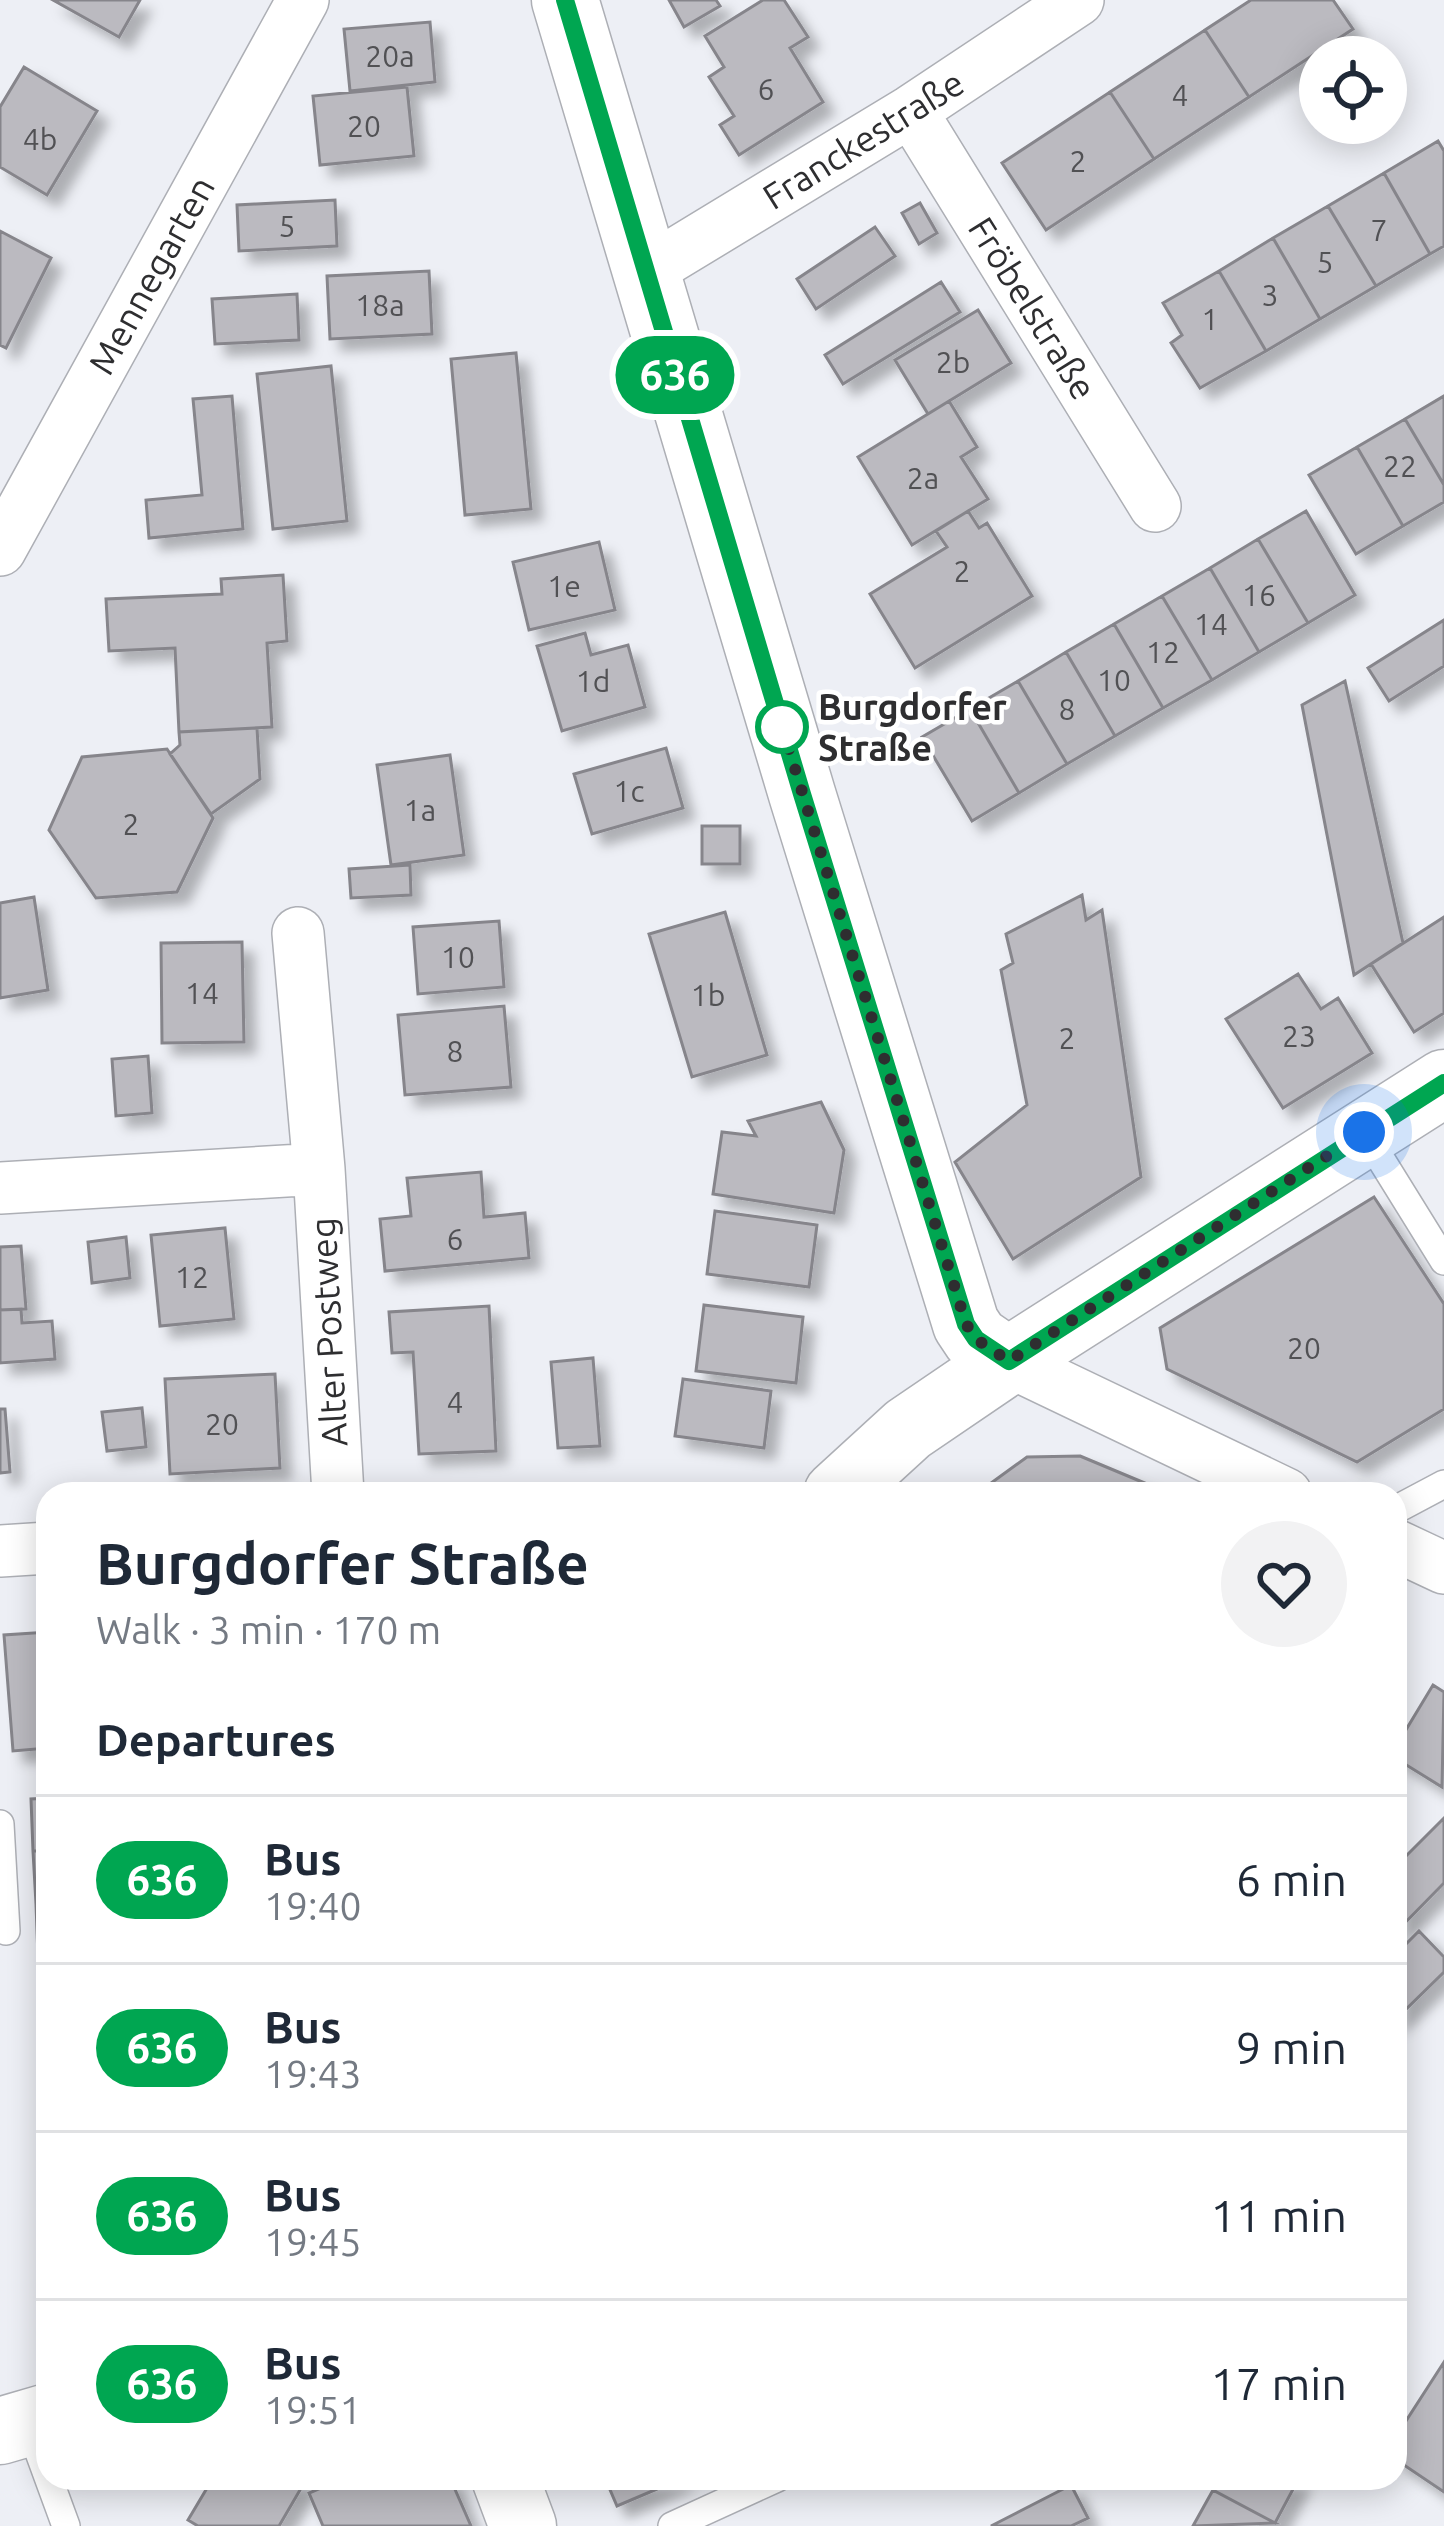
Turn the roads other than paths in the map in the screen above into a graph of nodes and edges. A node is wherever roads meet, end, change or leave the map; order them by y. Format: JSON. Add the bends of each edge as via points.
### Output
{"nodes":[{"id":1,"x":303,"y":0,"type":"edge"},
{"id":2,"x":565,"y":0,"type":"edge"},
{"id":3,"x":1078,"y":0,"type":"edge"},
{"id":4,"x":911,"y":111,"type":"junction"},
{"id":5,"x":644,"y":273,"type":"junction"},
{"id":6,"x":1155,"y":506,"type":"dead end"},
{"id":7,"x":0,"y":550,"type":"edge"},
{"id":8,"x":298,"y":933,"type":"dead end"},
{"id":9,"x":1444,"y":1083,"type":"edge"},
{"id":10,"x":1364,"y":1132,"type":"junction"},
{"id":11,"x":319,"y":1169,"type":"junction"},
{"id":12,"x":0,"y":1188,"type":"edge"},
{"id":13,"x":1444,"y":1261,"type":"edge"},
{"id":14,"x":1009,"y":1361,"type":"junction"},
{"id":15,"x":337,"y":1482,"type":"edge"},
{"id":16,"x":850,"y":1482,"type":"edge"},
{"id":17,"x":1261,"y":1482,"type":"edge"},
{"id":18,"x":1444,"y":1484,"type":"edge"},
{"id":19,"x":1407,"y":1504,"type":"edge"},
{"id":20,"x":36,"y":1549,"type":"edge"},
{"id":21,"x":0,"y":1551,"type":"edge"},
{"id":22,"x":1407,"y":1551,"type":"edge"},
{"id":23,"x":1444,"y":1568,"type":"edge"},
{"id":24,"x":0,"y":1825,"type":"edge"},
{"id":25,"x":6,"y":1931,"type":"dead end"},
{"id":26,"x":52,"y":2490,"type":"edge"},
{"id":27,"x":510,"y":2490,"type":"edge"},
{"id":28,"x":751,"y":2490,"type":"edge"},
{"id":29,"x":66,"y":2526,"type":"edge"},
{"id":30,"x":524,"y":2526,"type":"edge"},
{"id":31,"x":672,"y":2526,"type":"edge"}],
"edges":[{"from":1,"to":7,"type":"street","name":"Mennegarten"},
{"from":2,"to":5,"type":"main road"},
{"from":3,"to":4,"type":"street","name":"Franckestraße"},
{"from":4,"to":5,"type":"street","name":"Franckestraße"},
{"from":4,"to":6,"type":"street","name":"Fröbelstraße"},
{"from":5,"to":14,"type":"main road","via":[[966,1324]]},
{"from":8,"to":11,"type":"street","name":"Alter Postweg"},
{"from":9,"to":10,"type":"main road"},
{"from":10,"to":13,"type":"lane"},
{"from":10,"to":14,"type":"main road"},
{"from":11,"to":12,"type":"street","name":"Alter Postweg"},
{"from":11,"to":15,"type":"street","name":"Alter Postweg"},
{"from":14,"to":16,"type":"main road","via":[[908,1429]]},
{"from":14,"to":17,"type":"street"},
{"from":18,"to":19,"type":"lane"},
{"from":20,"to":21,"type":"street"},
{"from":22,"to":23,"type":"street"},
{"from":24,"to":25,"type":"lane"},
{"from":26,"to":29,"type":"lane"},
{"from":27,"to":30,"type":"main road"},
{"from":28,"to":31,"type":"lane"}]}
